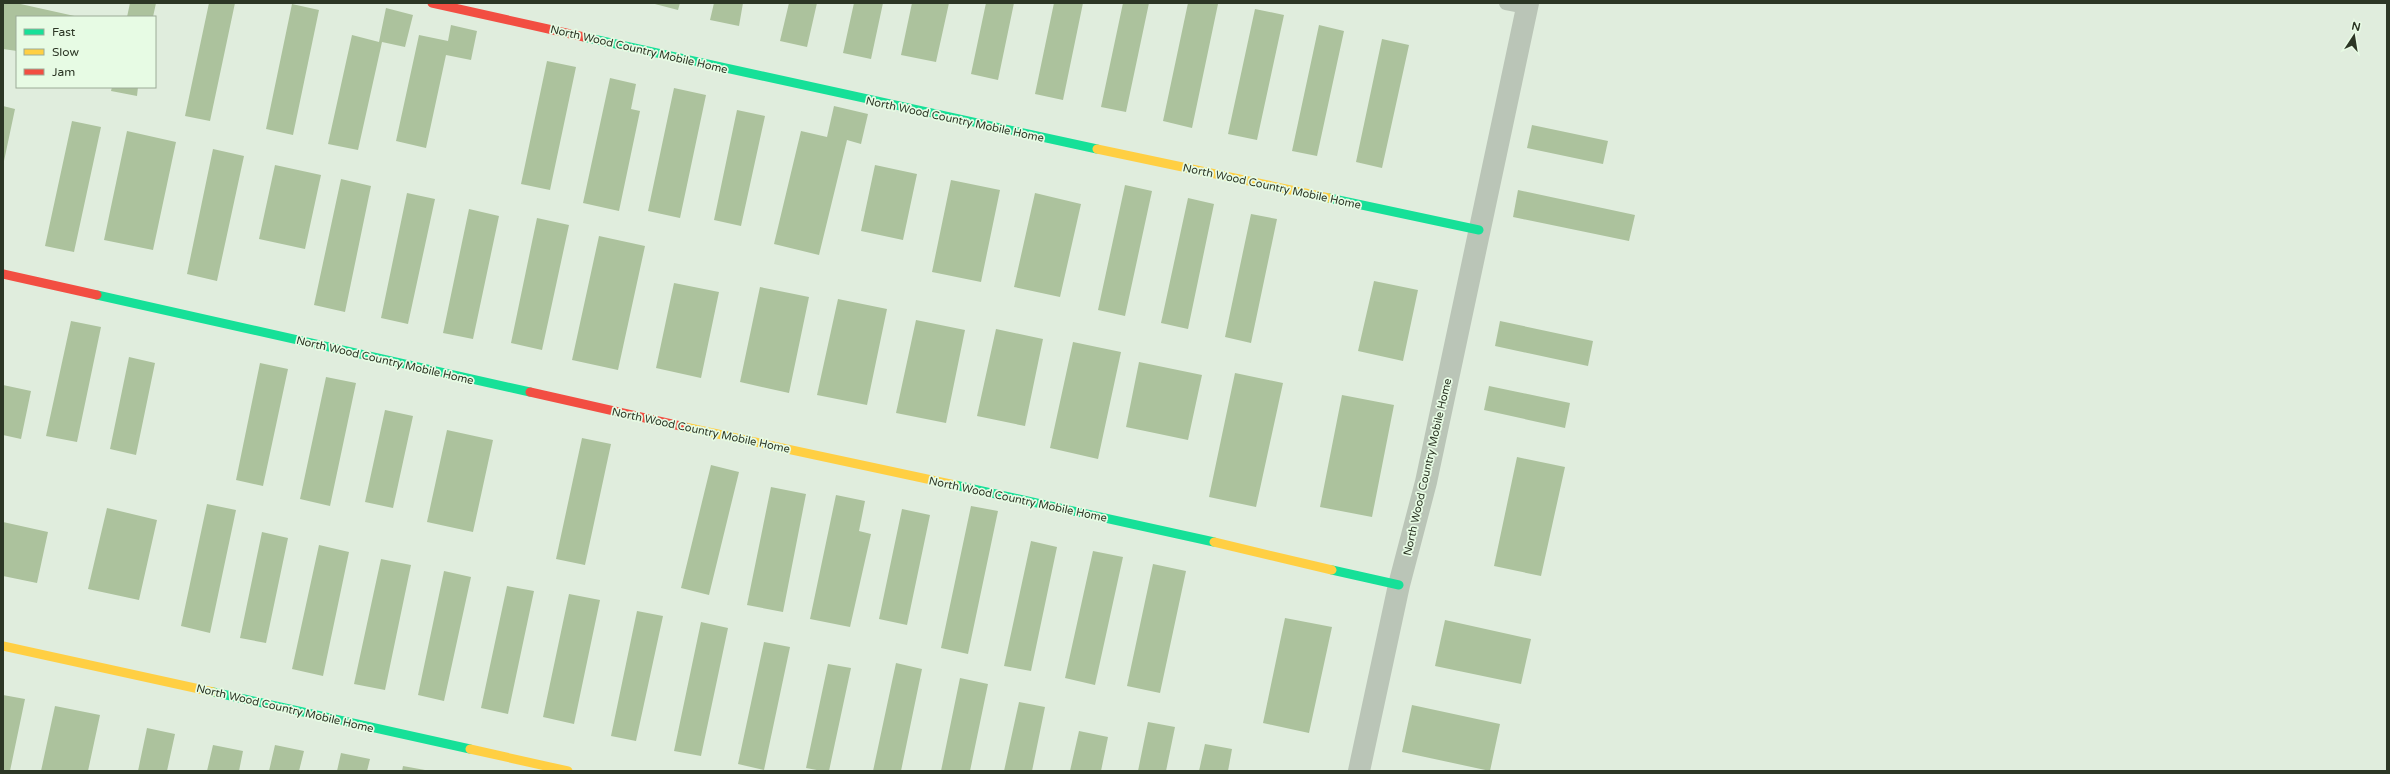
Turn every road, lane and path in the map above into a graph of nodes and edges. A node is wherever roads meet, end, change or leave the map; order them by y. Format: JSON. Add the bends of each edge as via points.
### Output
{"nodes":[{"id":1,"x":432,"y":3,"type":"edge"},
{"id":2,"x":1520,"y":4,"type":"edge"},
{"id":3,"x":1480,"y":230,"type":"junction"},
{"id":4,"x":3,"y":274,"type":"edge"},
{"id":5,"x":1399,"y":586,"type":"junction"},
{"id":6,"x":3,"y":646,"type":"edge"},
{"id":7,"x":568,"y":771,"type":"edge"},
{"id":8,"x":1359,"y":771,"type":"edge"}],
"edges":[{"from":1,"to":3,"type":"street","name":"North Wood Country Mobile Home","via":[[911,109]]},
{"from":2,"to":3,"type":"street","name":"North Wood Country Mobile Home"},
{"from":3,"to":5,"type":"street","name":"North Wood Country Mobile Home","via":[[1426,482]]},
{"from":4,"to":5,"type":"street","name":"North Wood Country Mobile Home","via":[[727,436],[1078,511]]},
{"from":5,"to":8,"type":"street","name":"North Wood Country Mobile Home"},
{"from":6,"to":7,"type":"street","name":"North Wood Country Mobile Home"}]}
